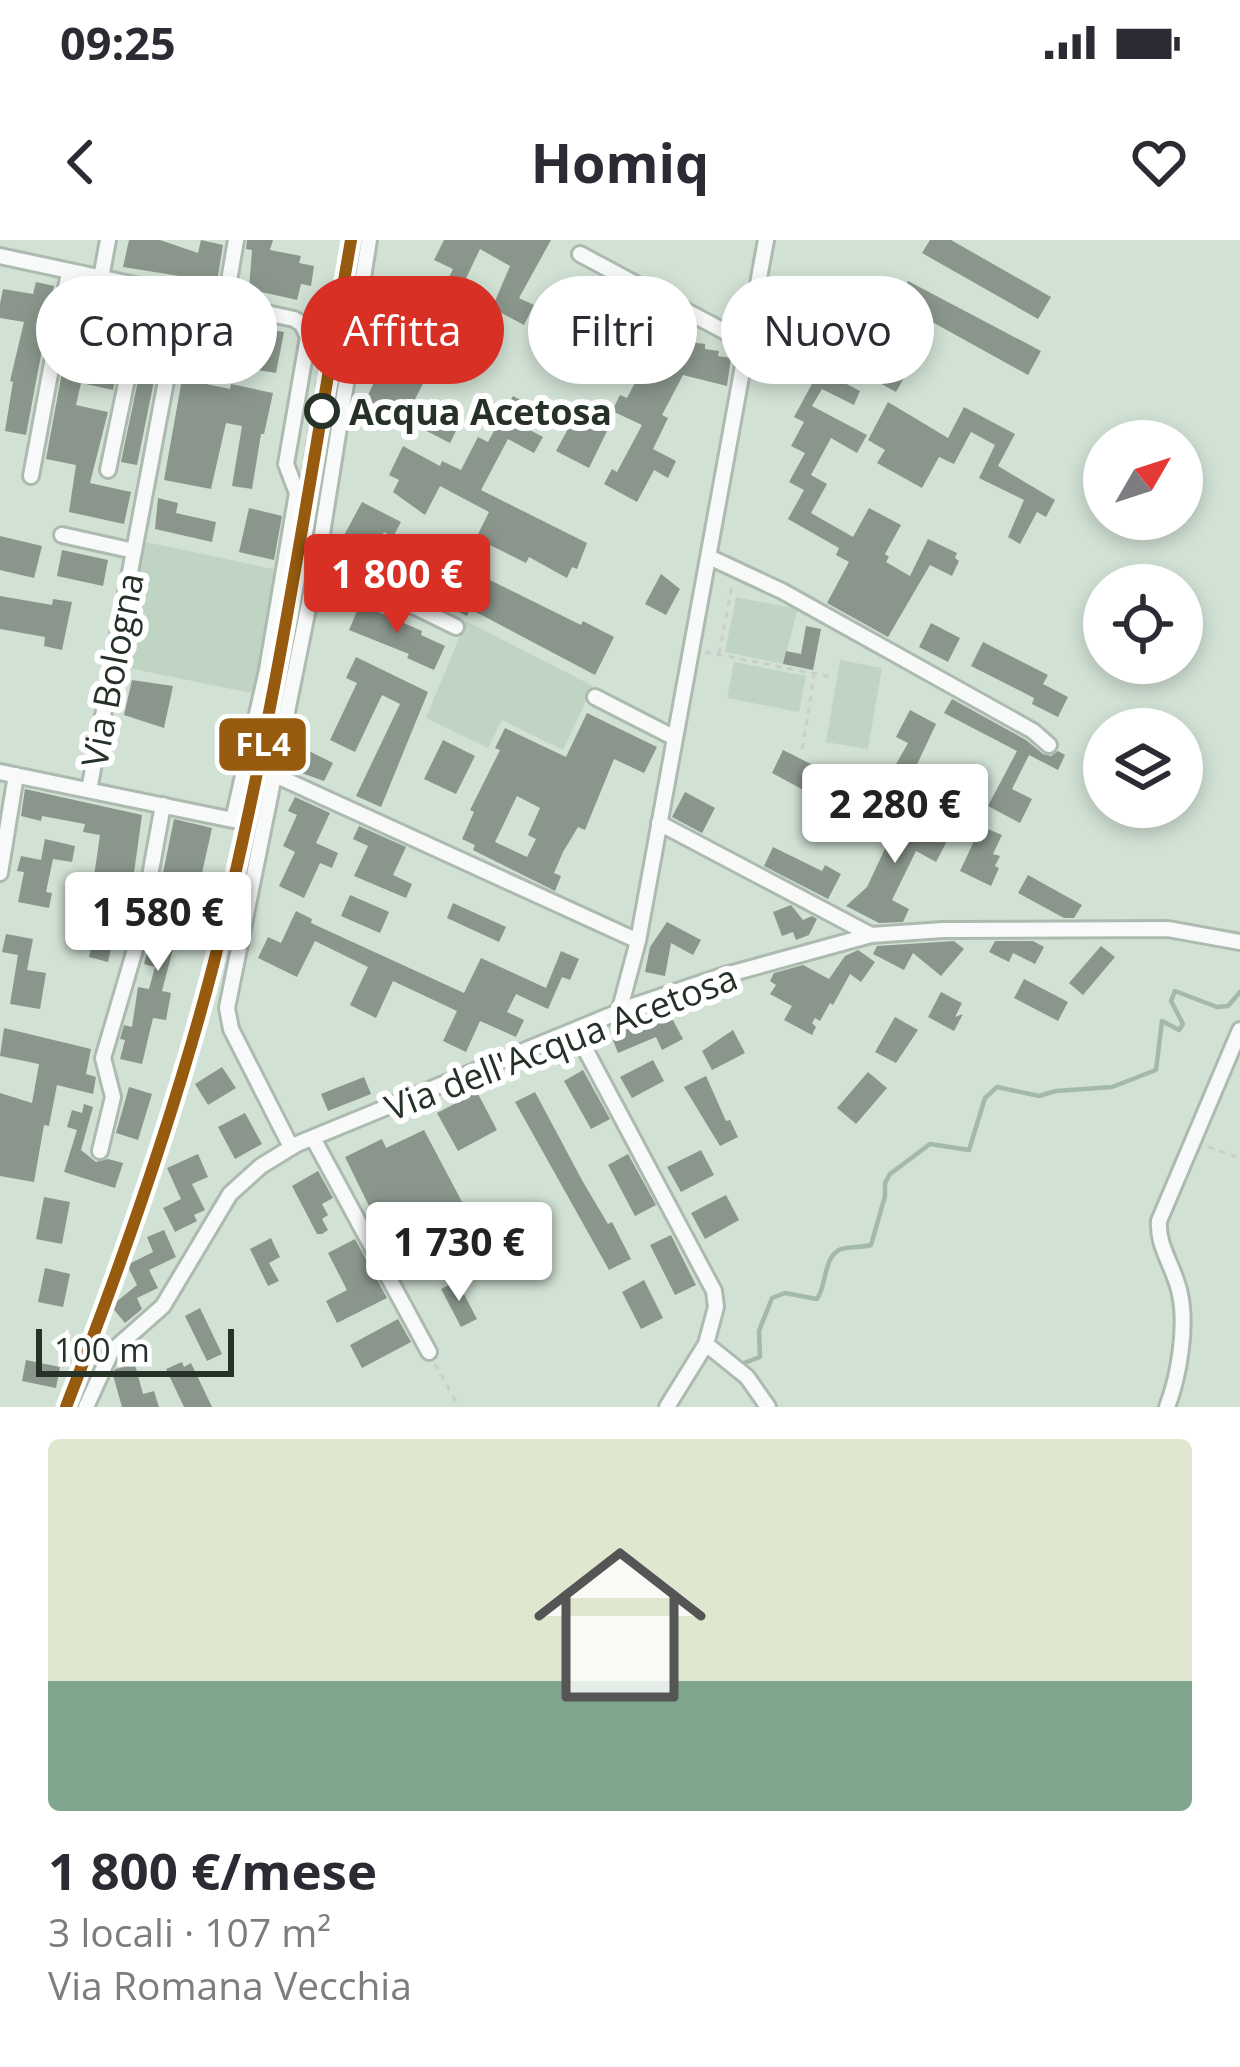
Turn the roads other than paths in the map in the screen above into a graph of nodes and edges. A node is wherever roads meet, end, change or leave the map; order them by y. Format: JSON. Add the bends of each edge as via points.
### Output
{"nodes":[{"id":1,"x":108,"y":240,"type":"edge"},
{"id":2,"x":236,"y":240,"type":"edge"},
{"id":3,"x":369,"y":240,"type":"edge"},
{"id":4,"x":766,"y":240,"type":"edge"},
{"id":5,"x":580,"y":254,"type":"dead end"},
{"id":6,"x":0,"y":256,"type":"edge"},
{"id":7,"x":69,"y":272,"type":"junction"},
{"id":8,"x":90,"y":276,"type":"edge"},
{"id":9,"x":101,"y":276,"type":"edge"},
{"id":10,"x":230,"y":276,"type":"edge"},
{"id":11,"x":760,"y":276,"type":"edge"},
{"id":12,"x":277,"y":315,"type":"edge"},
{"id":13,"x":721,"y":330,"type":"edge"},
{"id":14,"x":126,"y":384,"type":"edge"},
{"id":15,"x":165,"y":384,"type":"edge"},
{"id":16,"x":741,"y":384,"type":"edge"},
{"id":17,"x":108,"y":470,"type":"dead end"},
{"id":18,"x":31,"y":476,"type":"dead end"},
{"id":19,"x":62,"y":535,"type":"dead end"},
{"id":20,"x":134,"y":551,"type":"junction"},
{"id":21,"x":709,"y":557,"type":"junction"},
{"id":22,"x":318,"y":559,"type":"junction"},
{"id":23,"x":456,"y":627,"type":"dead end"},
{"id":24,"x":596,"y":698,"type":"dead end"},
{"id":25,"x":675,"y":738,"type":"junction"},
{"id":26,"x":1049,"y":745,"type":"dead end"},
{"id":27,"x":8,"y":773,"type":"edge"},
{"id":28,"x":277,"y":776,"type":"junction"},
{"id":29,"x":89,"y":790,"type":"junction"},
{"id":30,"x":163,"y":806,"type":"junction"},
{"id":31,"x":659,"y":823,"type":"junction"},
{"id":32,"x":0,"y":873,"type":"edge"},
{"id":33,"x":871,"y":935,"type":"junction"},
{"id":34,"x":638,"y":941,"type":"junction"},
{"id":35,"x":1240,"y":942,"type":"edge"},
{"id":36,"x":620,"y":1012,"type":"junction"},
{"id":37,"x":575,"y":1030,"type":"junction"},
{"id":38,"x":1240,"y":1030,"type":"edge"},
{"id":39,"x":313,"y":1138,"type":"junction"},
{"id":40,"x":292,"y":1147,"type":"junction"},
{"id":41,"x":100,"y":1151,"type":"dead end"},
{"id":42,"x":706,"y":1344,"type":"junction"},
{"id":43,"x":428,"y":1352,"type":"road end"},
{"id":44,"x":86,"y":1407,"type":"edge"},
{"id":45,"x":668,"y":1407,"type":"edge"},
{"id":46,"x":768,"y":1407,"type":"edge"},
{"id":47,"x":1167,"y":1407,"type":"edge"}],
"edges":[{"from":1,"to":9,"type":"street"},
{"from":2,"to":10,"type":"street"},
{"from":3,"to":22,"type":"street"},
{"from":4,"to":11,"type":"street"},
{"from":5,"to":13,"type":"street"},
{"from":6,"to":7,"type":"street"},
{"from":7,"to":8,"type":"street"},
{"from":7,"to":18,"type":"street"},
{"from":12,"to":30,"type":"street","name":"Via Bologna","via":[[306,330],[286,464],[297,493],[233,820]]},
{"from":14,"to":17,"type":"street"},
{"from":15,"to":20,"type":"street"},
{"from":16,"to":21,"type":"street"},
{"from":19,"to":20,"type":"street","name":"Via Bologna"},
{"from":20,"to":29,"type":"street","name":"Via Bologna"},
{"from":21,"to":25,"type":"street"},
{"from":21,"to":26,"type":"street"},
{"from":22,"to":23,"type":"street"},
{"from":22,"to":28,"type":"street"},
{"from":24,"to":25,"type":"street"},
{"from":25,"to":31,"type":"street"},
{"from":27,"to":29,"type":"street","name":"Via Bologna"},
{"from":27,"to":32,"type":"street"},
{"from":28,"to":34,"type":"street"},
{"from":28,"to":40,"type":"street","via":[[227,1015]]},
{"from":29,"to":30,"type":"street","name":"Via Bologna"},
{"from":30,"to":41,"type":"street","via":[[139,936],[103,1058],[113,1097]]},
{"from":31,"to":33,"type":"street"},
{"from":31,"to":34,"type":"street"},
{"from":33,"to":35,"type":"street","name":"Via dell'Acqua Acetosa","via":[[1168,929]]},
{"from":33,"to":36,"type":"street","name":"Via dell'Acqua Acetosa"},
{"from":34,"to":36,"type":"street"},
{"from":36,"to":37,"type":"street","name":"Via dell'Acqua Acetosa"},
{"from":37,"to":39,"type":"street","name":"Via dell'Acqua Acetosa"},
{"from":37,"to":42,"type":"street","via":[[714,1291]]},
{"from":38,"to":47,"type":"street","via":[[1158,1226],[1181,1309]]},
{"from":39,"to":40,"type":"street","name":"Via dell'Acqua Acetosa"},
{"from":39,"to":43,"type":"street"},
{"from":40,"to":44,"type":"street","name":"Via dell'Acqua Acetosa","via":[[230,1194],[163,1306],[111,1352]]},
{"from":42,"to":45,"type":"street"},
{"from":42,"to":46,"type":"street","via":[[747,1377]]}]}
